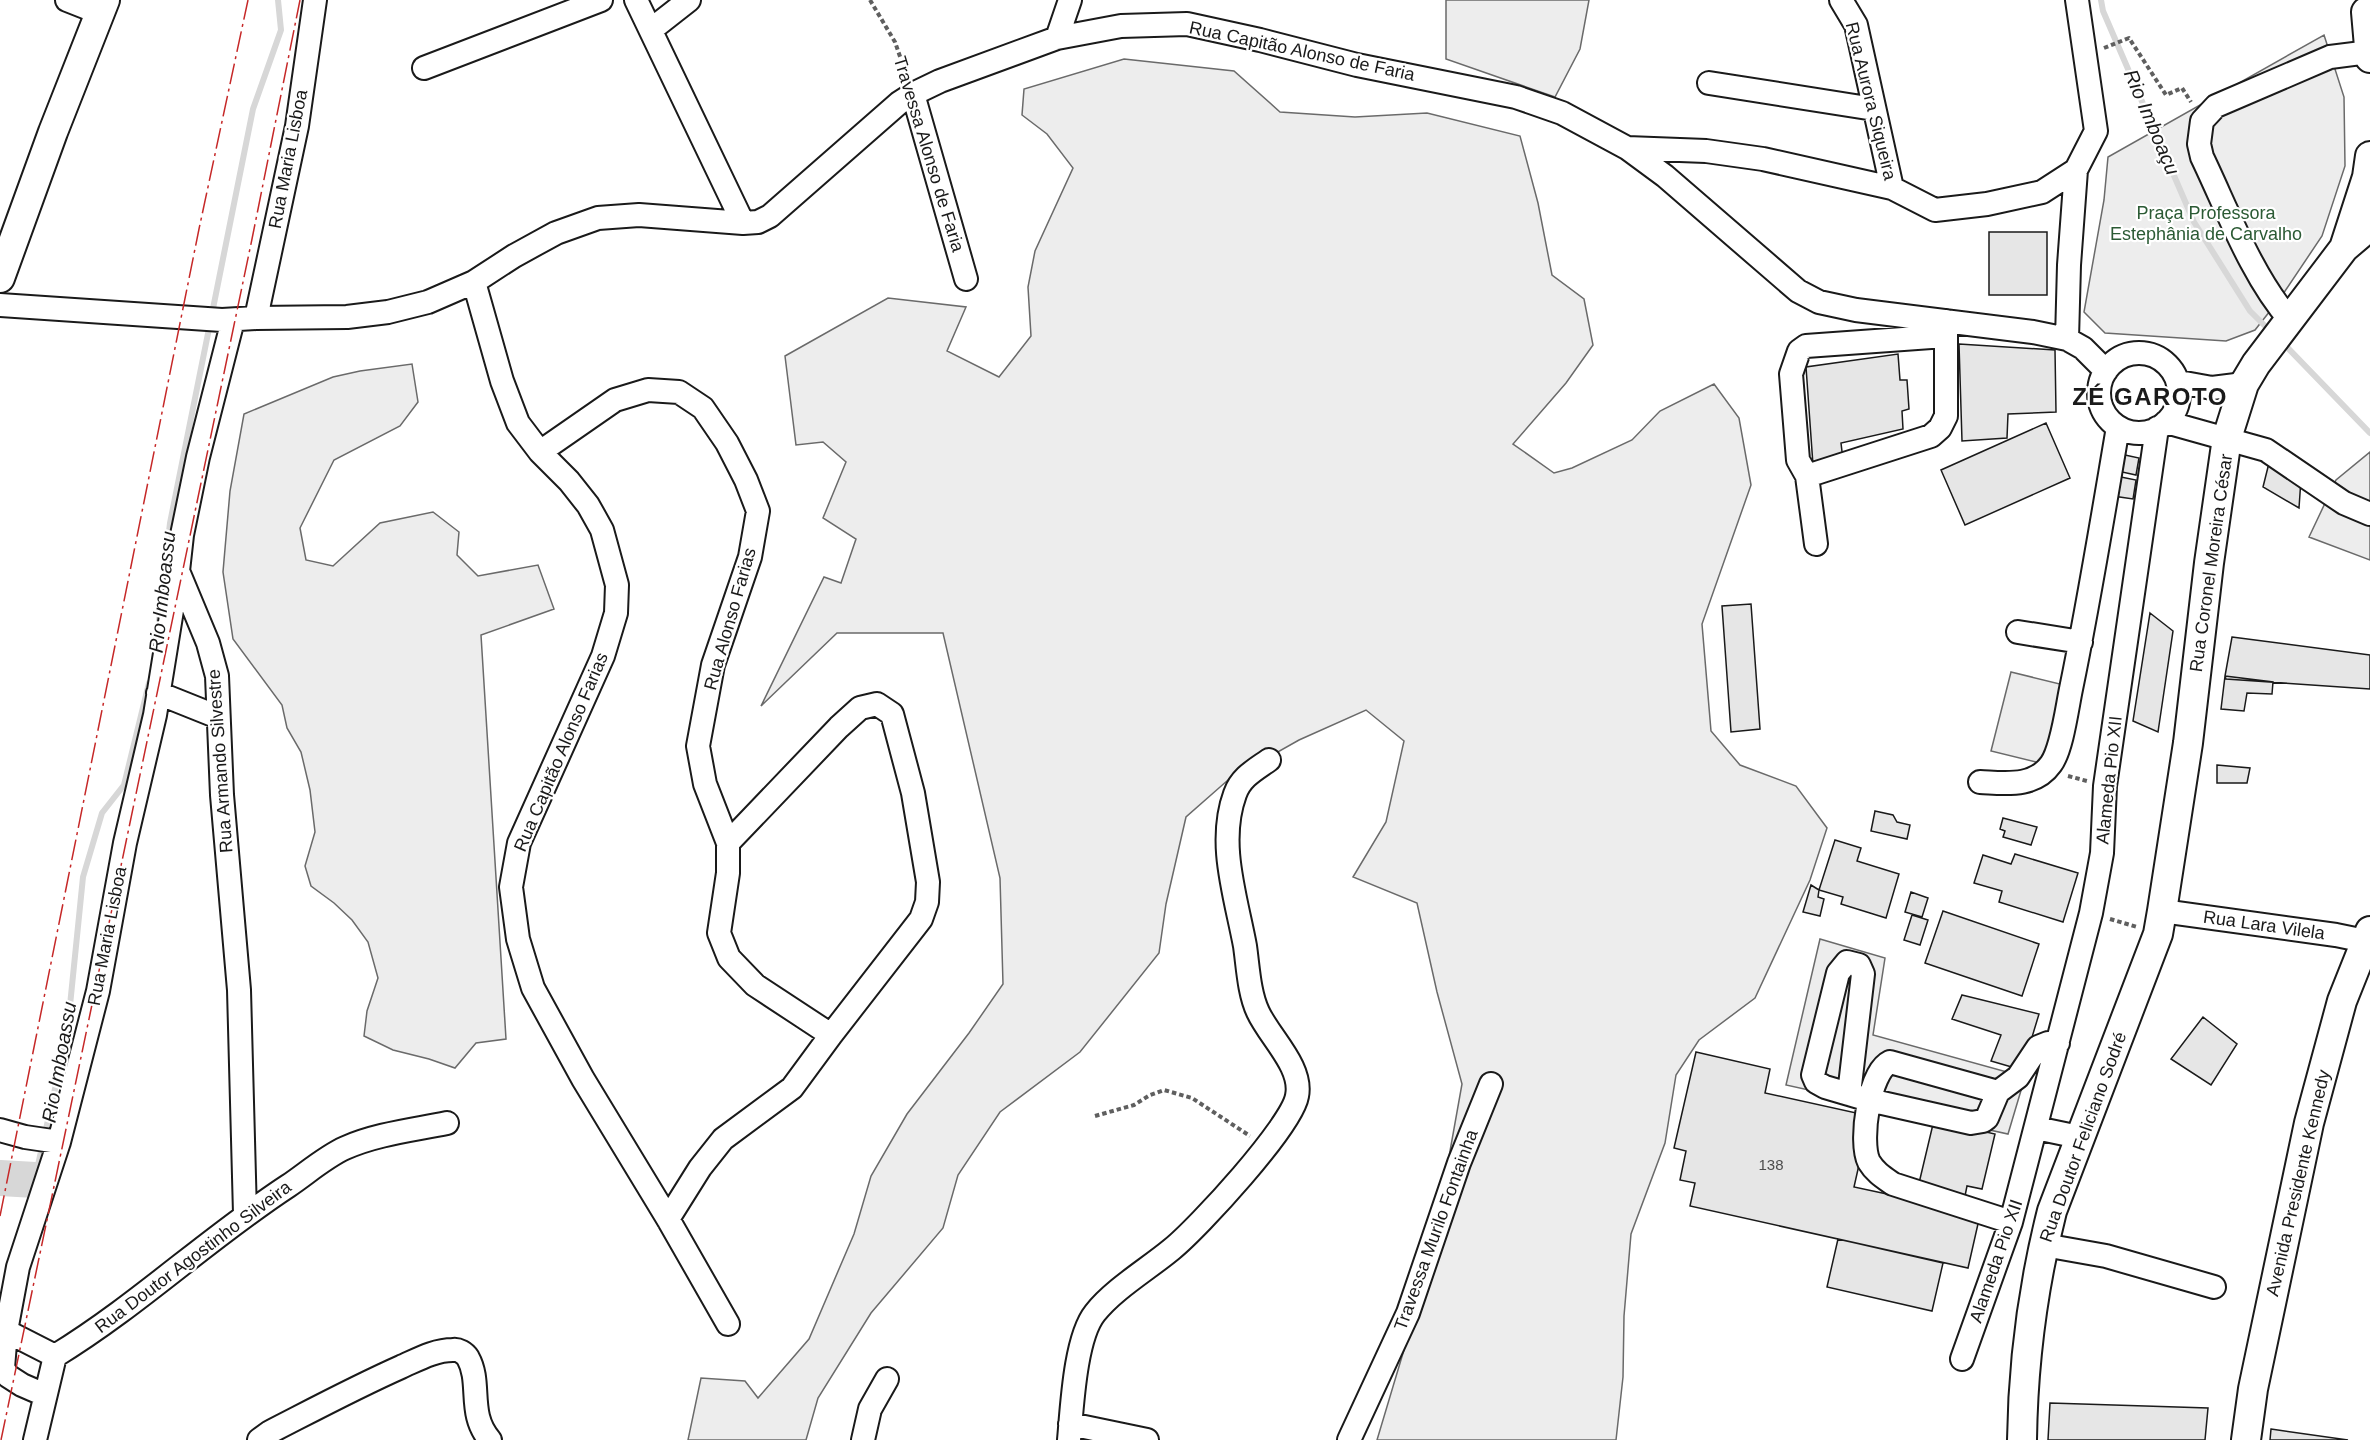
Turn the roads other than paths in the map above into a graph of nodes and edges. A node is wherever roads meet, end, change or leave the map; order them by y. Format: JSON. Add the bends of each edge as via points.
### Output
{"nodes":[{"id":1,"x":68,"y":0,"type":"edge"},
{"id":2,"x":315,"y":0,"type":"edge"},
{"id":3,"x":601,"y":0,"type":"edge"},
{"id":4,"x":636,"y":0,"type":"edge"},
{"id":5,"x":689,"y":0,"type":"edge"},
{"id":6,"x":1070,"y":0,"type":"edge"},
{"id":7,"x":1841,"y":0,"type":"edge"},
{"id":8,"x":2077,"y":0,"type":"edge"},
{"id":9,"x":102,"y":7,"type":"edge"},
{"id":10,"x":2366,"y":11,"type":"edge"},
{"id":11,"x":652,"y":29,"type":"junction"},
{"id":12,"x":1057,"y":38,"type":"junction"},
{"id":13,"x":2370,"y":52,"type":"edge"},
{"id":14,"x":2370,"y":58,"type":"edge"},
{"id":15,"x":424,"y":68,"type":"dead end"},
{"id":16,"x":1709,"y":83,"type":"dead end"},
{"id":17,"x":913,"y":94,"type":"junction"},
{"id":18,"x":1874,"y":109,"type":"junction"},
{"id":19,"x":1627,"y":148,"type":"junction"},
{"id":20,"x":2370,"y":156,"type":"edge"},
{"id":21,"x":2076,"y":170,"type":"junction"},
{"id":22,"x":1892,"y":188,"type":"junction"},
{"id":23,"x":743,"y":223,"type":"junction"},
{"id":24,"x":2370,"y":226,"type":"edge"},
{"id":25,"x":2344,"y":248,"type":"junction"},
{"id":26,"x":0,"y":278,"type":"edge"},
{"id":27,"x":966,"y":279,"type":"dead end"},
{"id":28,"x":474,"y":282,"type":"junction"},
{"id":29,"x":0,"y":304,"type":"edge"},
{"id":30,"x":256,"y":318,"type":"junction"},
{"id":31,"x":228,"y":320,"type":"junction"},
{"id":32,"x":2289,"y":321,"type":"junction"},
{"id":33,"x":1946,"y":329,"type":"junction"},
{"id":34,"x":2067,"y":339,"type":"junction"},
{"id":35,"x":2106,"y":371,"type":"junction"},
{"id":36,"x":2179,"y":382,"type":"junction"},
{"id":37,"x":2244,"y":384,"type":"junction"},
{"id":38,"x":2162,"y":425,"type":"junction"},
{"id":39,"x":2118,"y":427,"type":"junction"},
{"id":40,"x":2227,"y":438,"type":"junction"},
{"id":41,"x":540,"y":452,"type":"junction"},
{"id":42,"x":1807,"y":476,"type":"junction"},
{"id":43,"x":2370,"y":514,"type":"edge"},
{"id":44,"x":1816,"y":544,"type":"dead end"},
{"id":45,"x":178,"y":571,"type":"junction"},
{"id":46,"x":2018,"y":632,"type":"dead end"},
{"id":47,"x":2081,"y":642,"type":"junction"},
{"id":48,"x":159,"y":693,"type":"junction"},
{"id":49,"x":218,"y":717,"type":"junction"},
{"id":50,"x":1269,"y":760,"type":"dead end"},
{"id":51,"x":1980,"y":782,"type":"dead end"},
{"id":52,"x":728,"y":843,"type":"junction"},
{"id":53,"x":2160,"y":922,"type":"junction"},
{"id":54,"x":2368,"y":937,"type":"edge"},
{"id":55,"x":831,"y":1035,"type":"junction"},
{"id":56,"x":2058,"y":1043,"type":"junction"},
{"id":57,"x":1491,"y":1084,"type":"dead end"},
{"id":58,"x":1998,"y":1092,"type":"junction"},
{"id":59,"x":1859,"y":1097,"type":"junction"},
{"id":60,"x":447,"y":1123,"type":"dead end"},
{"id":61,"x":2036,"y":1128,"type":"junction"},
{"id":62,"x":0,"y":1130,"type":"edge"},
{"id":63,"x":2079,"y":1137,"type":"junction"},
{"id":64,"x":43,"y":1140,"type":"junction"},
{"id":65,"x":245,"y":1214,"type":"junction"},
{"id":66,"x":668,"y":1219,"type":"junction"},
{"id":67,"x":2011,"y":1222,"type":"junction"},
{"id":68,"x":2044,"y":1245,"type":"junction"},
{"id":69,"x":2214,"y":1287,"type":"dead end"},
{"id":70,"x":728,"y":1324,"type":"dead end"},
{"id":71,"x":6,"y":1331,"type":"junction"},
{"id":72,"x":55,"y":1356,"type":"junction"},
{"id":73,"x":1962,"y":1359,"type":"dead end"},
{"id":74,"x":887,"y":1379,"type":"dead end"},
{"id":75,"x":45,"y":1395,"type":"junction"},
{"id":76,"x":1070,"y":1432,"type":"edge"},
{"id":77,"x":35,"y":1440,"type":"edge"},
{"id":78,"x":259,"y":1440,"type":"edge"},
{"id":79,"x":490,"y":1440,"type":"edge"},
{"id":80,"x":863,"y":1440,"type":"edge"},
{"id":81,"x":1147,"y":1440,"type":"edge"},
{"id":82,"x":1349,"y":1440,"type":"edge"},
{"id":83,"x":2022,"y":1440,"type":"edge"},
{"id":84,"x":2246,"y":1440,"type":"edge"}],
"edges":[{"from":1,"to":9,"type":"street"},
{"from":2,"to":30,"type":"street","name":"Rua Maria Lisboa","via":[[297,126]]},
{"from":3,"to":15,"type":"street"},
{"from":4,"to":11,"type":"street"},
{"from":5,"to":11,"type":"street"},
{"from":6,"to":12,"type":"street"},
{"from":7,"to":18,"type":"street","name":"Rua Aurora Siqueira","via":[[1856,25]]},
{"from":8,"to":21,"type":"street","via":[[2096,130]]},
{"from":9,"to":26,"type":"main road"},
{"from":10,"to":13,"type":"main road"},
{"from":11,"to":23,"type":"street"},
{"from":12,"to":17,"type":"street","name":"Rua Capitão Alonso de Faria","via":[[964,70]]},
{"from":12,"to":19,"type":"street","name":"Rua Capitão Alonso de Faria","via":[[1121,26],[1186,24],[1357,65],[1516,97],[1562,113]]},
{"from":13,"to":14,"type":"main road"},
{"from":13,"to":32,"type":"street","via":[[2330,57],[2216,106],[2202,121],[2202,157],[2240,237]]},
{"from":16,"to":18,"type":"street"},
{"from":17,"to":23,"type":"street","name":"Rua Capitão Alonso de Faria","via":[[770,216]]},
{"from":17,"to":27,"type":"street","name":"Travessa Alonso de Faria"},
{"from":18,"to":22,"type":"street","name":"Rua Aurora Siqueira"},
{"from":19,"to":22,"type":"street","name":"Rua Capitão Alonso de Faria","via":[[1706,151],[1763,159]]},
{"from":19,"to":33,"type":"street","name":"Rua Capitão Alonso de Faria","via":[[1798,291],[1819,302]]},
{"from":20,"to":25,"type":"main road"},
{"from":21,"to":22,"type":"street","name":"Rua Aurora Siqueira","via":[[2042,192],[1935,210]]},
{"from":21,"to":34,"type":"street"},
{"from":23,"to":28,"type":"street","name":"Rua Capitão Alonso de Faria","via":[[639,215],[598,218],[556,233]]},
{"from":24,"to":25,"type":"main road"},
{"from":25,"to":32,"type":"main road","name":"Rua Coronel Moreira César"},
{"from":28,"to":30,"type":"street","name":"Rua Capitão Alonso de Faria","via":[[428,302],[388,312],[347,317]]},
{"from":28,"to":41,"type":"street","via":[[518,423]]},
{"from":29,"to":31,"type":"street","name":"Rua Capitão Alonso de Faria"},
{"from":30,"to":31,"type":"street","name":"Rua Capitão Alonso de Faria"},
{"from":31,"to":45,"type":"street","name":"Rua Armando Silvestre","via":[[182,535]]},
{"from":32,"to":37,"type":"main road","name":"Rua Coronel Moreira César"},
{"from":33,"to":34,"type":"street","name":"Rua Capitão Alonso de Faria","via":[[2033,332]]},
{"from":33,"to":42,"type":"street","via":[[1946,416],[1940,428],[1931,436]]},
{"from":33,"to":42,"type":"street","via":[[1806,346],[1799,351],[1791,374],[1798,460]]},
{"from":34,"to":35,"type":"street","name":"Rua Capitão Alonso de Faria","via":[[2083,348]]},
{"from":35,"to":36,"type":"street","via":[[2115,361],[2140,353],[2165,363]]},
{"from":35,"to":39,"type":"street","via":[[2099,395],[2108,419]]},
{"from":36,"to":37,"type":"street","via":[[2212,388]]},
{"from":36,"to":38,"type":"street","via":[[2174,412]]},
{"from":37,"to":40,"type":"main road","name":"Rua Coronel Moreira César"},
{"from":38,"to":39,"type":"street","via":[[2144,433]]},
{"from":38,"to":40,"type":"street"},
{"from":38,"to":56,"type":"street","name":"Alameda Pio XII","via":[[2105,786],[2102,853],[2091,914]]},
{"from":39,"to":47,"type":"street"},
{"from":40,"to":43,"type":"street","via":[[2266,450],[2344,503]]},
{"from":40,"to":53,"type":"main road","name":"Rua Coronel Moreira César","via":[[2188,743]]},
{"from":41,"to":52,"type":"street","name":"Rua Alonso Farias","via":[[615,400],[648,390],[679,392],[703,408],[746,480],[758,511],[750,558],[713,665],[698,746],[705,784]]},
{"from":41,"to":66,"type":"street","name":"Rua Capitão Alonso Farias","via":[[569,481],[602,530],[617,585],[616,613],[603,656],[519,843],[511,886],[518,939],[533,988]]},
{"from":42,"to":44,"type":"street"},
{"from":45,"to":48,"type":"street","name":"Rua Maria Lisboa"},
{"from":45,"to":49,"type":"street","name":"Rua Armando Silvestre","via":[[208,643],[217,676]]},
{"from":46,"to":47,"type":"street"},
{"from":47,"to":51,"type":"street","via":[[2052,763],[2022,784]]},
{"from":48,"to":49,"type":"street"},
{"from":48,"to":64,"type":"street","name":"Rua Maria Lisboa","via":[[125,843],[98,991]]},
{"from":49,"to":65,"type":"street","name":"Rua Armando Silvestre","via":[[239,990]]},
{"from":50,"to":76,"type":"street","via":[[1244,777],[1235,794],[1229,822],[1229,866],[1257,1010],[1297,1077],[1298,1096],[1266,1146],[1219,1203],[1174,1248],[1095,1312],[1082,1341]]},
{"from":52,"to":55,"type":"street","via":[[719,933],[729,958],[755,985]]},
{"from":52,"to":55,"type":"street","via":[[860,708],[877,704],[892,714],[913,793],[928,882],[927,902],[921,919]]},
{"from":53,"to":54,"type":"street","name":"Rua Lara Vilela"},
{"from":53,"to":63,"type":"main road","name":"Rua Doutor Feliciano Sodré"},
{"from":54,"to":84,"type":"main road","name":"Avenida Presidente Kennedy","via":[[2342,1001],[2309,1123],[2253,1389]]},
{"from":55,"to":66,"type":"street","via":[[792,1088],[711,1152]]},
{"from":56,"to":58,"type":"street","via":[[2041,1044],[2018,1077]]},
{"from":56,"to":61,"type":"street","name":"Alameda Pio XII"},
{"from":57,"to":82,"type":"street","name":"Travessa Murilo Fontainha","via":[[1459,1163],[1412,1303]]},
{"from":58,"to":59,"type":"street","via":[[1890,1062]]},
{"from":58,"to":59,"type":"street","via":[[1987,1118],[1971,1123]]},
{"from":59,"to":59,"type":"street","via":[[1825,1087],[1813,1075],[1838,973],[1847,962],[1859,965],[1863,974]]},
{"from":59,"to":67,"type":"street","via":[[1865,1148],[1877,1174],[1893,1184]]},
{"from":60,"to":65,"type":"street","name":"Rua Doutor Agostinho Silveira","via":[[344,1148]]},
{"from":61,"to":63,"type":"street"},
{"from":61,"to":67,"type":"street","name":"Alameda Pio XII"},
{"from":62,"to":64,"type":"street"},
{"from":63,"to":68,"type":"main road","name":"Rua Doutor Feliciano Sodré"},
{"from":64,"to":71,"type":"street","name":"Rua Maria Lisboa"},
{"from":65,"to":72,"type":"street","name":"Rua Doutor Agostinho Silveira"},
{"from":66,"to":70,"type":"street","name":"Rua Capitão Alonso Farias"},
{"from":67,"to":73,"type":"street","name":"Alameda Pio XII"},
{"from":68,"to":69,"type":"street","via":[[2106,1256]]},
{"from":68,"to":83,"type":"main road","name":"Rua Doutor Feliciano Sodré","via":[[2025,1367]]},
{"from":71,"to":72,"type":"street"},
{"from":71,"to":75,"type":"street","name":"Rua Maria Lisboa","via":[[3,1368],[8,1376]]},
{"from":72,"to":75,"type":"street"},
{"from":74,"to":80,"type":"street","via":[[870,1409]]},
{"from":75,"to":77,"type":"street"},
{"from":76,"to":81,"type":"street"},
{"from":78,"to":79,"type":"street","via":[[385,1374],[432,1353],[454,1349],[468,1358],[477,1413],[482,1431]]}]}
